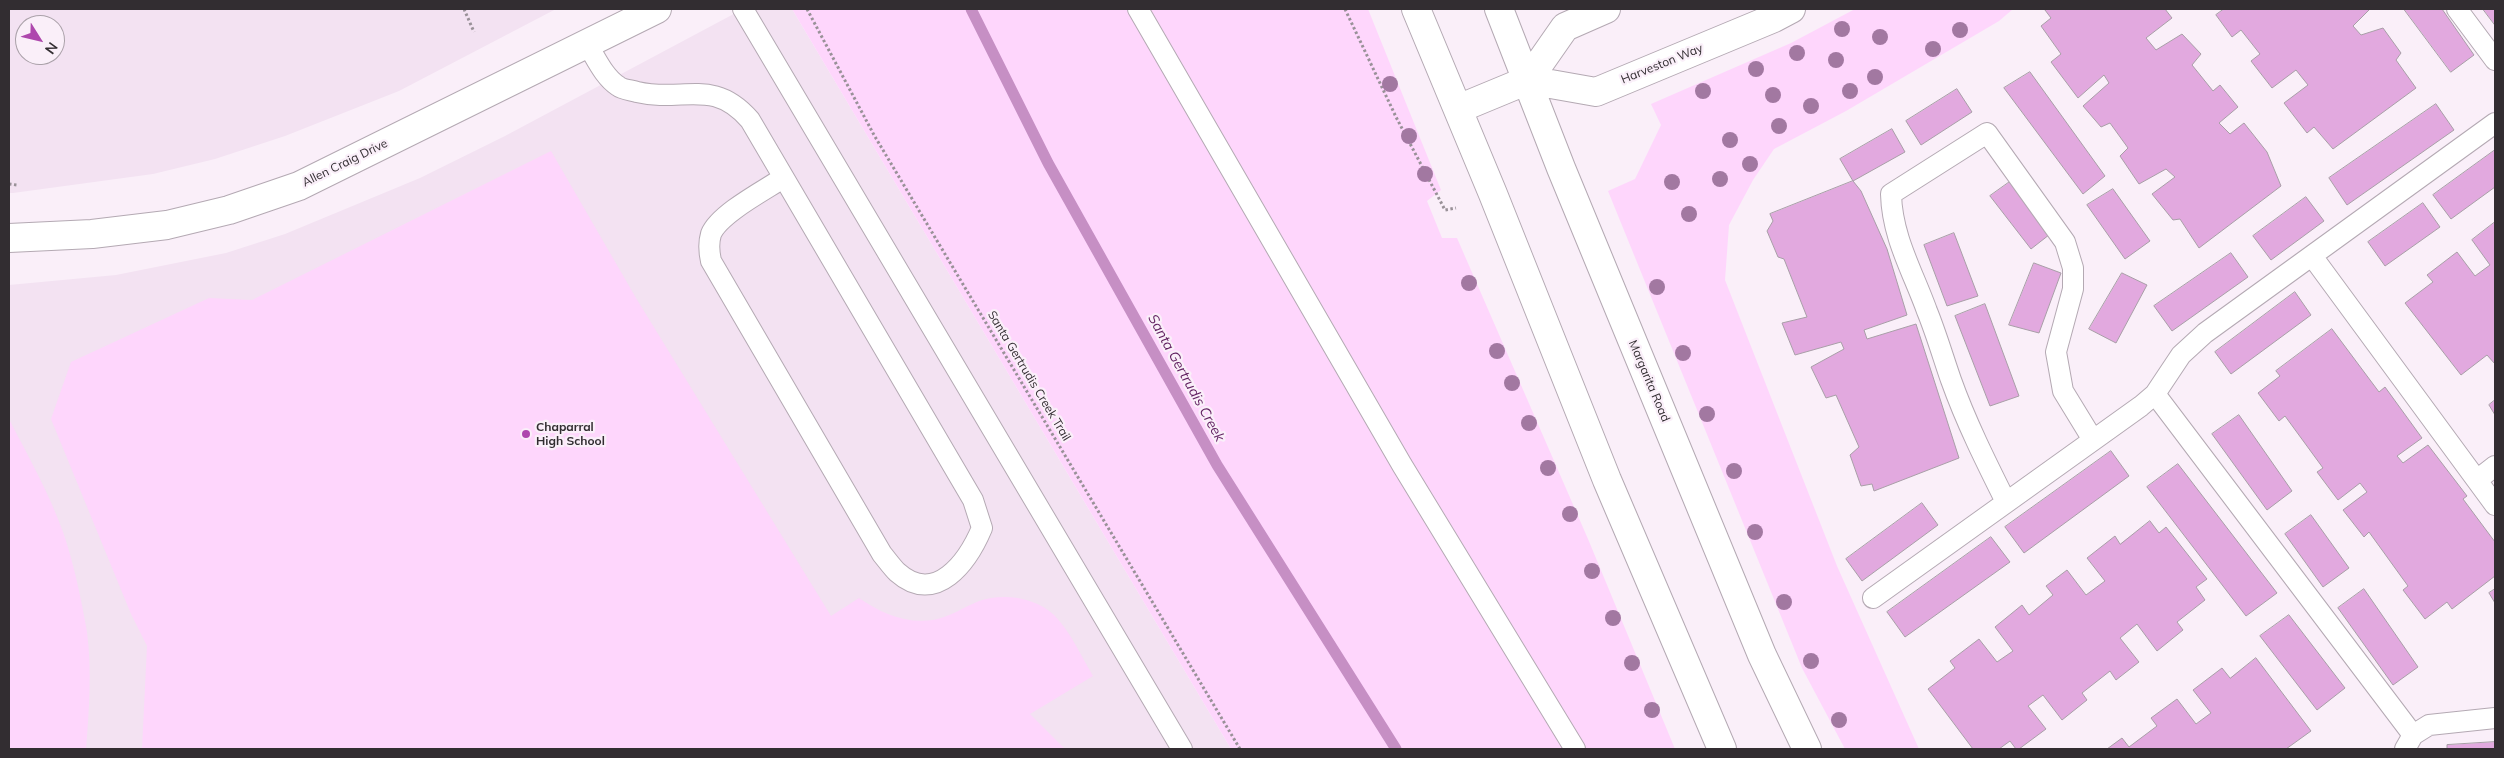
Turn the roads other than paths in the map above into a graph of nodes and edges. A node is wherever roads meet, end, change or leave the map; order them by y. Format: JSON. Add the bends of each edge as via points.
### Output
{"nodes":[{"id":1,"x":657,"y":9,"type":"edge"},
{"id":2,"x":743,"y":9,"type":"edge"},
{"id":3,"x":1138,"y":9,"type":"edge"},
{"id":4,"x":1416,"y":9,"type":"edge"},
{"id":5,"x":1499,"y":9,"type":"edge"},
{"id":6,"x":1606,"y":9,"type":"edge"},
{"id":7,"x":1791,"y":9,"type":"edge"},
{"id":8,"x":2457,"y":9,"type":"edge"},
{"id":9,"x":587,"y":44,"type":"junction"},
{"id":10,"x":2495,"y":60,"type":"edge"},
{"id":11,"x":1528,"y":80,"type":"junction"},
{"id":12,"x":1458,"y":109,"type":"junction"},
{"id":13,"x":2495,"y":123,"type":"edge"},
{"id":14,"x":783,"y":178,"type":"junction"},
{"id":15,"x":9,"y":238,"type":"edge"},
{"id":16,"x":2312,"y":256,"type":"junction"},
{"id":17,"x":2155,"y":394,"type":"junction"},
{"id":18,"x":2093,"y":440,"type":"junction"},
{"id":19,"x":2495,"y":466,"type":"edge"},
{"id":20,"x":2477,"y":480,"type":"junction"},
{"id":21,"x":2006,"y":502,"type":"junction"},
{"id":22,"x":2495,"y":505,"type":"edge"},
{"id":23,"x":1873,"y":598,"type":"dead end"},
{"id":24,"x":2495,"y":718,"type":"edge"},
{"id":25,"x":2409,"y":742,"type":"edge"},
{"id":26,"x":1182,"y":749,"type":"edge"},
{"id":27,"x":1575,"y":749,"type":"edge"},
{"id":28,"x":1722,"y":749,"type":"edge"},
{"id":29,"x":1807,"y":749,"type":"edge"}],
"edges":[{"from":1,"to":9,"type":"main road","name":"Allen Craig Drive"},
{"from":2,"to":26,"type":"lane"},
{"from":3,"to":27,"type":"lane","via":[[1402,465]]},
{"from":4,"to":12,"type":"main road"},
{"from":5,"to":11,"type":"main road","name":"Margarita Road"},
{"from":6,"to":11,"type":"main road","via":[[1566,28]]},
{"from":7,"to":11,"type":"main road","name":"Harveston Way","via":[[1596,92]]},
{"from":8,"to":10,"type":"lane"},
{"from":9,"to":14,"type":"lane","via":[[610,80],[620,88],[651,95],[722,97],[738,106],[750,120]]},
{"from":9,"to":15,"type":"main road","name":"Allen Craig Drive","via":[[300,186],[229,210],[167,225],[92,234]]},
{"from":11,"to":12,"type":"main road"},
{"from":11,"to":29,"type":"main road","name":"Margarita Road","via":[[1560,168],[1762,655]]},
{"from":12,"to":28,"type":"main road","via":[[1607,480]]},
{"from":13,"to":16,"type":"lane"},
{"from":14,"to":14,"type":"lane","via":[[721,220],[712,233],[708,249],[711,261],[882,554],[898,572],[910,580],[928,585],[946,578],[972,552],[982,528],[973,500]]},
{"from":16,"to":17,"type":"lane","via":[[2205,333],[2181,355]]},
{"from":16,"to":20,"type":"lane"},
{"from":17,"to":18,"type":"lane"},
{"from":17,"to":25,"type":"lane"},
{"from":18,"to":21,"type":"lane"},
{"from":18,"to":21,"type":"lane","via":[[2063,391],[2056,352],[2073,289],[2073,268],[2065,242],[1987,133],[1892,194],[1892,206],[1899,242],[1928,311],[1951,380],[1973,435]]},
{"from":19,"to":20,"type":"lane"},
{"from":20,"to":22,"type":"lane"},
{"from":21,"to":23,"type":"lane"},
{"from":24,"to":25,"type":"lane","via":[[2429,725]]}]}
